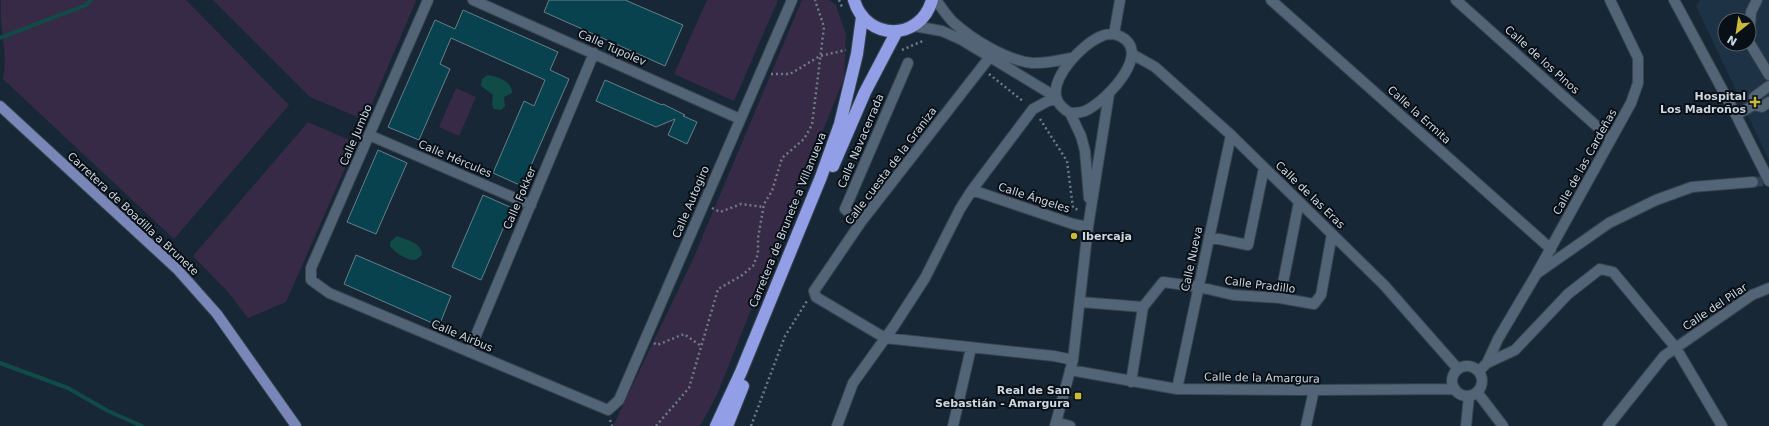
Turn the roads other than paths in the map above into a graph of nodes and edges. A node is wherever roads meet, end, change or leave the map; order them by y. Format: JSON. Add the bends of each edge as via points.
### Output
{"nodes":[{"id":1,"x":428,"y":0,"type":"edge"},
{"id":2,"x":473,"y":0,"type":"edge"},
{"id":3,"x":792,"y":0,"type":"edge"},
{"id":4,"x":854,"y":0,"type":"edge"},
{"id":5,"x":932,"y":0,"type":"edge"},
{"id":6,"x":936,"y":0,"type":"edge"},
{"id":7,"x":1120,"y":0,"type":"edge"},
{"id":8,"x":1271,"y":0,"type":"edge"},
{"id":9,"x":1456,"y":0,"type":"edge"},
{"id":10,"x":1610,"y":0,"type":"edge"},
{"id":11,"x":1674,"y":0,"type":"edge"},
{"id":12,"x":1757,"y":0,"type":"edge"},
{"id":13,"x":862,"y":18,"type":"junction"},
{"id":14,"x":914,"y":26,"type":"junction"},
{"id":15,"x":897,"y":32,"type":"junction"},
{"id":16,"x":1114,"y":34,"type":"junction"},
{"id":17,"x":594,"y":53,"type":"junction"},
{"id":18,"x":1132,"y":54,"type":"junction"},
{"id":19,"x":989,"y":58,"type":"junction"},
{"id":20,"x":1072,"y":58,"type":"junction"},
{"id":21,"x":908,"y":63,"type":"dead end"},
{"id":22,"x":1769,"y":75,"type":"edge"},
{"id":23,"x":1769,"y":86,"type":"edge"},
{"id":24,"x":1109,"y":94,"type":"junction"},
{"id":25,"x":1057,"y":98,"type":"junction"},
{"id":26,"x":1769,"y":102,"type":"edge"},
{"id":27,"x":1754,"y":104,"type":"junction"},
{"id":28,"x":0,"y":106,"type":"edge"},
{"id":29,"x":1070,"y":113,"type":"junction"},
{"id":30,"x":1736,"y":115,"type":"junction"},
{"id":31,"x":740,"y":120,"type":"junction"},
{"id":32,"x":369,"y":135,"type":"junction"},
{"id":33,"x":1231,"y":135,"type":"junction"},
{"id":34,"x":1611,"y":139,"type":"junction"},
{"id":35,"x":1264,"y":168,"type":"junction"},
{"id":36,"x":1769,"y":181,"type":"edge"},
{"id":37,"x":1753,"y":182,"type":"tunnel mouth"},
{"id":38,"x":972,"y":190,"type":"junction"},
{"id":39,"x":1299,"y":202,"type":"junction"},
{"id":40,"x":530,"y":205,"type":"junction"},
{"id":41,"x":1090,"y":216,"type":"junction"},
{"id":42,"x":862,"y":222,"type":"junction"},
{"id":43,"x":1088,"y":227,"type":"junction"},
{"id":44,"x":1332,"y":234,"type":"junction"},
{"id":45,"x":1209,"y":237,"type":"junction"},
{"id":46,"x":1551,"y":249,"type":"junction"},
{"id":47,"x":1537,"y":273,"type":"junction"},
{"id":48,"x":310,"y":280,"type":"joint"},
{"id":49,"x":1199,"y":287,"type":"junction"},
{"id":50,"x":1769,"y":288,"type":"edge"},
{"id":51,"x":1280,"y":298,"type":"junction"},
{"id":52,"x":1080,"y":302,"type":"junction"},
{"id":53,"x":1143,"y":307,"type":"junction"},
{"id":54,"x":885,"y":338,"type":"junction"},
{"id":55,"x":971,"y":348,"type":"junction"},
{"id":56,"x":1676,"y":348,"type":"junction"},
{"id":57,"x":469,"y":352,"type":"junction"},
{"id":58,"x":1073,"y":360,"type":"junction"},
{"id":59,"x":1487,"y":363,"type":"junction"},
{"id":60,"x":1458,"y":369,"type":"junction"},
{"id":61,"x":1070,"y":370,"type":"junction"},
{"id":62,"x":1479,"y":371,"type":"junction"},
{"id":63,"x":1131,"y":382,"type":"junction"},
{"id":64,"x":1177,"y":389,"type":"junction"},
{"id":65,"x":1455,"y":389,"type":"junction"},
{"id":66,"x":1314,"y":390,"type":"junction"},
{"id":67,"x":1473,"y":394,"type":"junction"},
{"id":68,"x":608,"y":410,"type":"joint"},
{"id":69,"x":1055,"y":424,"type":"edge"},
{"id":70,"x":296,"y":426,"type":"edge"},
{"id":71,"x":716,"y":426,"type":"edge"},
{"id":72,"x":726,"y":426,"type":"edge"},
{"id":73,"x":837,"y":426,"type":"edge"},
{"id":74,"x":953,"y":426,"type":"edge"},
{"id":75,"x":1070,"y":426,"type":"edge"},
{"id":76,"x":1306,"y":426,"type":"edge"},
{"id":77,"x":1466,"y":426,"type":"edge"},
{"id":78,"x":1504,"y":426,"type":"edge"},
{"id":79,"x":1608,"y":426,"type":"edge"},
{"id":80,"x":1722,"y":426,"type":"edge"}],
"edges":[{"from":1,"to":32,"type":"street","name":"Calle Jumbo"},
{"from":2,"to":17,"type":"street","name":"Calle Tupolev"},
{"from":3,"to":31,"type":"street","name":"Calle Autogiro"},
{"from":4,"to":13,"type":"highway"},
{"from":5,"to":14,"type":"highway","via":[[930,8]]},
{"from":6,"to":20,"type":"street","via":[[953,22],[1002,54],[1032,63]]},
{"from":7,"to":16,"type":"street"},
{"from":8,"to":46,"type":"street","name":"Calle la Ermita"},
{"from":9,"to":34,"type":"street","name":"Calle de los Pinos"},
{"from":10,"to":34,"type":"street","name":"Calle de las Cardeñas","via":[[1638,58],[1638,83],[1631,103]]},
{"from":11,"to":30,"type":"street"},
{"from":12,"to":22,"type":"street","via":[[1751,12],[1749,42]]},
{"from":13,"to":15,"type":"highway","via":[[884,31]]},
{"from":13,"to":71,"type":"highway","name":"Carretera de Brunete a Villanueva","via":[[857,54],[840,124],[821,177],[741,372]]},
{"from":14,"to":15,"type":"highway"},
{"from":14,"to":19,"type":"street","via":[[942,31],[962,40]]},
{"from":15,"to":72,"type":"highway","name":"Carretera de Brunete a Villanueva","via":[[854,116]]},
{"from":16,"to":18,"type":"street","via":[[1123,37]]},
{"from":16,"to":20,"type":"street","via":[[1103,35],[1086,45]]},
{"from":17,"to":31,"type":"street","name":"Calle Tupolev"},
{"from":17,"to":40,"type":"street","name":"Calle Fokker"},
{"from":18,"to":24,"type":"street","via":[[1128,68]]},
{"from":18,"to":33,"type":"street","name":"Calle de las Eras","via":[[1155,67]]},
{"from":19,"to":25,"type":"street"},
{"from":19,"to":42,"type":"street","name":"Calle cuesta de la Graniza"},
{"from":20,"to":25,"type":"street","via":[[1061,76]]},
{"from":21,"to":42,"type":"street","name":"Calle Navacerrada","via":[[845,209]]},
{"from":23,"to":27,"type":"street","via":[[1754,97]]},
{"from":24,"to":29,"type":"street","via":[[1084,112]]},
{"from":24,"to":41,"type":"street"},
{"from":25,"to":29,"type":"street","via":[[1063,109]]},
{"from":25,"to":38,"type":"street","via":[[1033,109]]},
{"from":26,"to":27,"type":"street","via":[[1762,107]]},
{"from":27,"to":30,"type":"street"},
{"from":28,"to":70,"type":"main road","name":"Carretera de Boadilla a Brunete","via":[[177,269],[216,314]]},
{"from":29,"to":41,"type":"street","via":[[1085,151]]},
{"from":30,"to":36,"type":"street"},
{"from":31,"to":68,"type":"street","name":"Calle Autogiro","via":[[618,400]]},
{"from":32,"to":40,"type":"street","name":"Calle Hércules"},
{"from":32,"to":48,"type":"street","name":"Calle Jumbo","via":[[311,268]]},
{"from":33,"to":35,"type":"street","name":"Calle de las Eras"},
{"from":33,"to":45,"type":"street","name":"Calle Nueva"},
{"from":34,"to":46,"type":"street","name":"Calle de las Cardeñas"},
{"from":35,"to":39,"type":"street","name":"Calle de las Eras"},
{"from":35,"to":45,"type":"street","via":[[1248,245]]},
{"from":37,"to":47,"type":"street","name":"Calle de las Cardeñas","via":[[1692,187],[1656,200],[1609,223]]},
{"from":38,"to":43,"type":"street","name":"Calle Ángeles"},
{"from":38,"to":54,"type":"street","via":[[960,208],[925,278]]},
{"from":39,"to":44,"type":"street","name":"Calle de las Eras"},
{"from":39,"to":51,"type":"street"},
{"from":40,"to":57,"type":"street","name":"Calle Fokker"},
{"from":41,"to":43,"type":"street"},
{"from":42,"to":54,"type":"street","name":"Calle cuesta de la Graniza","via":[[814,291],[816,297]]},
{"from":43,"to":52,"type":"street"},
{"from":44,"to":51,"type":"street","name":"Calle Pradillo","via":[[1321,295],[1314,304]]},
{"from":44,"to":60,"type":"street","name":"Calle de las Eras","via":[[1384,285]]},
{"from":45,"to":49,"type":"street","name":"Calle Nueva"},
{"from":46,"to":47,"type":"street","name":"Calle de las Cardeñas"},
{"from":47,"to":59,"type":"street","name":"Calle de las Cardeñas","via":[[1498,339]]},
{"from":48,"to":57,"type":"street","name":"Calle Airbus","via":[[329,293]]},
{"from":49,"to":51,"type":"street","name":"Calle Pradillo","via":[[1234,295]]},
{"from":49,"to":53,"type":"street","name":"Calle Pradillo","via":[[1163,282]]},
{"from":49,"to":64,"type":"street","name":"Calle Nueva"},
{"from":50,"to":56,"type":"street","name":"Calle del Pilar","via":[[1752,295]]},
{"from":52,"to":53,"type":"street"},
{"from":52,"to":58,"type":"street"},
{"from":53,"to":63,"type":"street"},
{"from":54,"to":55,"type":"street"},
{"from":54,"to":73,"type":"street","via":[[853,383]]},
{"from":55,"to":58,"type":"street"},
{"from":55,"to":74,"type":"street"},
{"from":56,"to":59,"type":"street","name":"Calle de las Cardeñas","via":[[1613,272],[1600,269],[1568,294],[1515,350]]},
{"from":56,"to":79,"type":"street","name":"Calle del Pilar","via":[[1664,356]]},
{"from":56,"to":80,"type":"street"},
{"from":57,"to":68,"type":"street","name":"Calle Airbus"},
{"from":58,"to":61,"type":"street"},
{"from":59,"to":62,"type":"street","name":"Calle de las Cardeñas"},
{"from":60,"to":62,"type":"street","via":[[1465,366]]},
{"from":60,"to":65,"type":"street","via":[[1454,375]]},
{"from":61,"to":63,"type":"street","name":"Calle de la Amargura"},
{"from":61,"to":69,"type":"street"},
{"from":62,"to":67,"type":"street","via":[[1482,386]]},
{"from":63,"to":64,"type":"street","name":"Calle de la Amargura"},
{"from":64,"to":66,"type":"street","name":"Calle de la Amargura"},
{"from":65,"to":66,"type":"street","name":"Calle de la Amargura"},
{"from":65,"to":67,"type":"street","via":[[1464,395]]},
{"from":66,"to":76,"type":"street"},
{"from":67,"to":77,"type":"street"},
{"from":67,"to":78,"type":"street"},
{"from":69,"to":75,"type":"street"}]}
